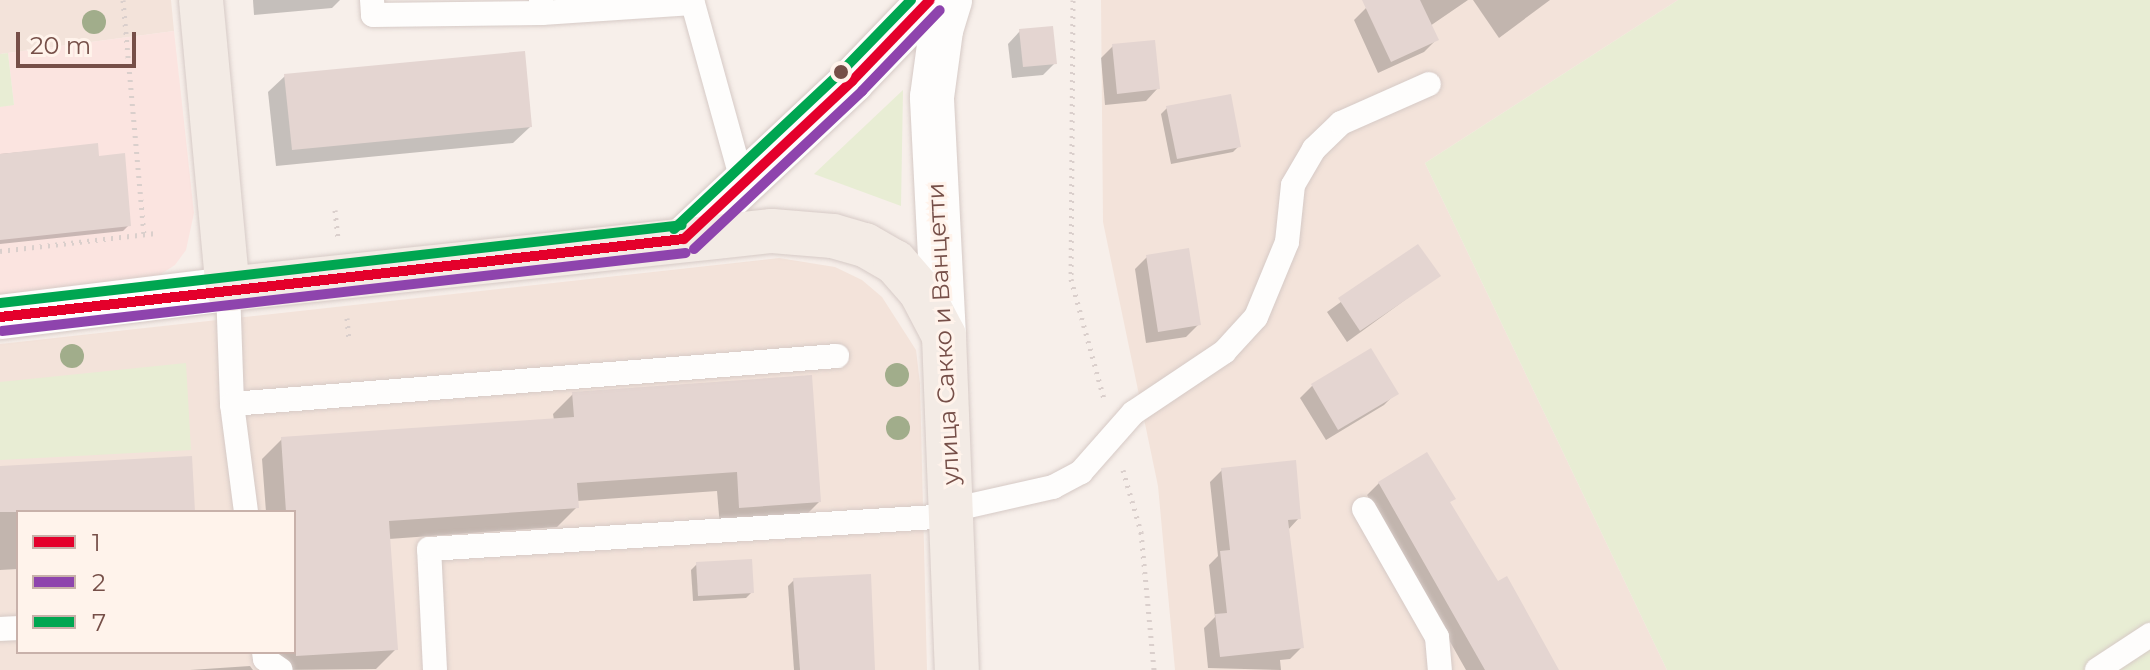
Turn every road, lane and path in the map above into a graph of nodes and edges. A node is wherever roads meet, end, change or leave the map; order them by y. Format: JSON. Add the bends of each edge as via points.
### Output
{"nodes":[{"id":1,"x":123,"y":0,"type":"edge"},
{"id":2,"x":201,"y":0,"type":"edge"},
{"id":3,"x":372,"y":0,"type":"edge"},
{"id":4,"x":930,"y":0,"type":"edge"},
{"id":5,"x":950,"y":0,"type":"edge"},
{"id":6,"x":1073,"y":0,"type":"edge"},
{"id":7,"x":692,"y":1,"type":"edge"},
{"id":8,"x":542,"y":6,"type":"edge"},
{"id":9,"x":1429,"y":84,"type":"dead end"},
{"id":10,"x":743,"y":184,"type":"junction"},
{"id":11,"x":156,"y":233,"type":"dead end"},
{"id":12,"x":144,"y":234,"type":"junction"},
{"id":13,"x":684,"y":239,"type":"junction"},
{"id":14,"x":0,"y":251,"type":"edge"},
{"id":15,"x":228,"y":289,"type":"junction"},
{"id":16,"x":0,"y":317,"type":"edge"},
{"id":17,"x":944,"y":336,"type":"junction"},
{"id":18,"x":837,"y":356,"type":"dead end"},
{"id":19,"x":232,"y":404,"type":"junction"},
{"id":20,"x":1114,"y":436,"type":"junction"},
{"id":21,"x":1364,"y":509,"type":"dead end"},
{"id":22,"x":246,"y":510,"type":"edge"},
{"id":23,"x":951,"y":513,"type":"junction"},
{"id":24,"x":2150,"y":635,"type":"edge"},
{"id":25,"x":264,"y":654,"type":"edge"},
{"id":26,"x":281,"y":670,"type":"edge"},
{"id":27,"x":435,"y":670,"type":"edge"},
{"id":28,"x":957,"y":670,"type":"edge"},
{"id":29,"x":1154,"y":670,"type":"edge"},
{"id":30,"x":1440,"y":670,"type":"edge"},
{"id":31,"x":2097,"y":670,"type":"edge"}],
"edges":[{"from":1,"to":12,"type":"path"},
{"from":2,"to":15,"type":"main road"},
{"from":3,"to":8,"type":"lane","via":[[373,15]]},
{"from":4,"to":10,"type":"street"},
{"from":5,"to":17,"type":"street","name":"улица Сакко и Ванцетти","via":[[932,97]]},
{"from":6,"to":20,"type":"path","via":[[1071,279]]},
{"from":7,"to":8,"type":"lane"},
{"from":7,"to":10,"type":"lane"},
{"from":9,"to":20,"type":"lane","via":[[1341,123],[1314,149],[1293,185],[1287,242],[1256,317],[1224,352],[1133,413]]},
{"from":10,"to":13,"type":"street"},
{"from":11,"to":12,"type":"path"},
{"from":12,"to":14,"type":"path"},
{"from":13,"to":15,"type":"main road"},
{"from":13,"to":17,"type":"main road","via":[[772,231],[833,236],[865,245],[895,262],[921,292]]},
{"from":15,"to":16,"type":"street"},
{"from":15,"to":19,"type":"lane"},
{"from":17,"to":23,"type":"main road","name":"улица Сакко и Ванцетти"},
{"from":18,"to":19,"type":"lane"},
{"from":19,"to":22,"type":"lane"},
{"from":20,"to":23,"type":"lane","via":[[1081,472],[1053,487]]},
{"from":20,"to":29,"type":"path","via":[[1141,532]]},
{"from":21,"to":30,"type":"lane","via":[[1437,637]]},
{"from":23,"to":27,"type":"lane","via":[[429,549]]},
{"from":23,"to":28,"type":"main road","name":"улица Сакко и Ванцетти"},
{"from":24,"to":31,"type":"lane"},
{"from":25,"to":26,"type":"lane"}]}
